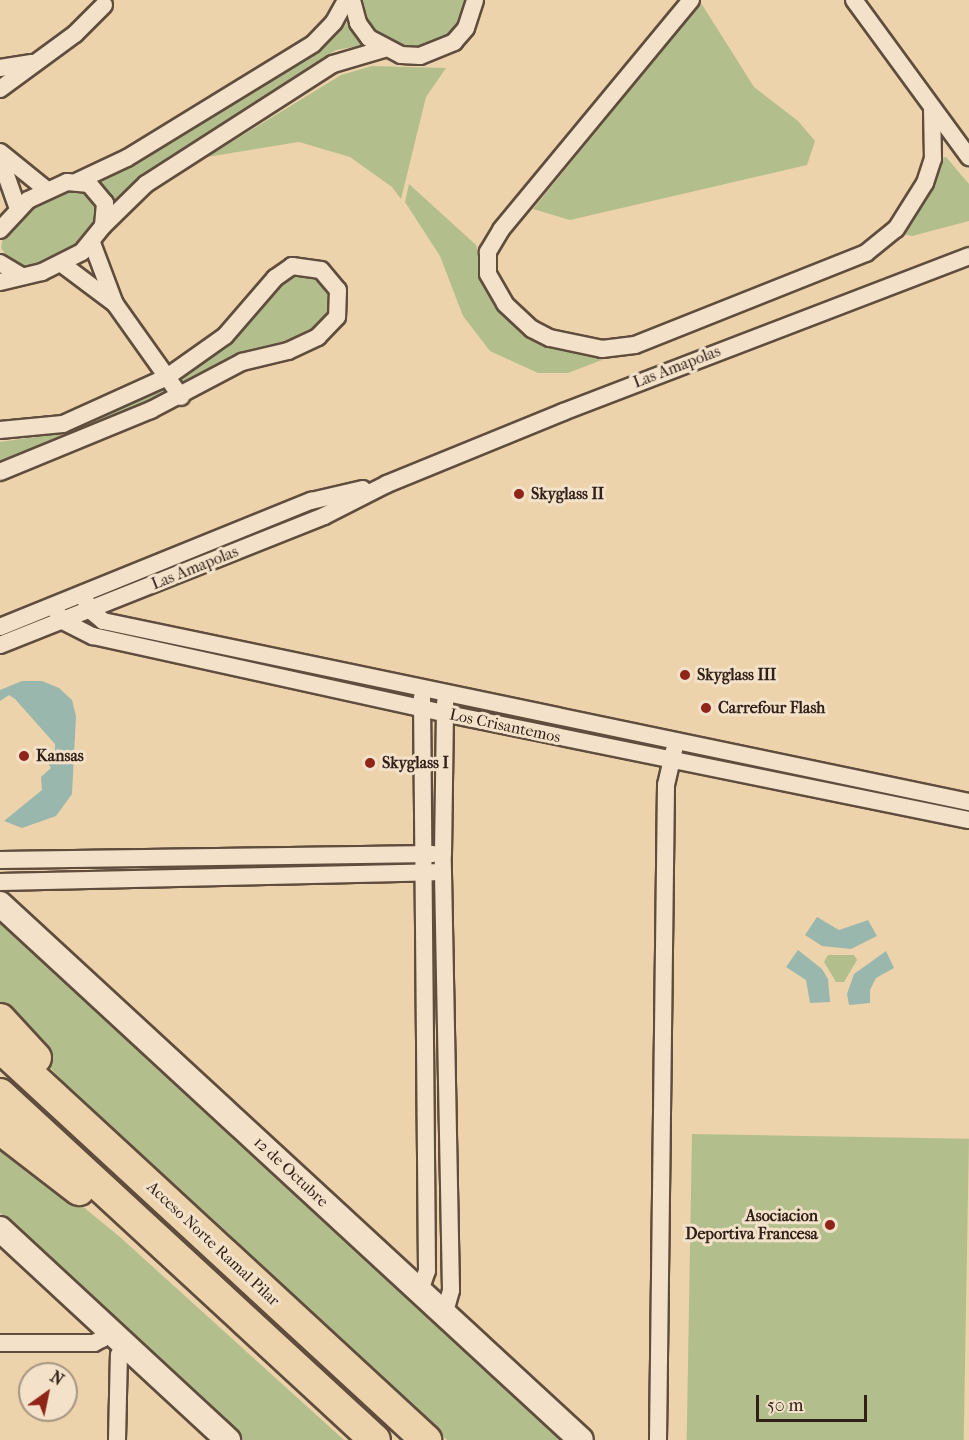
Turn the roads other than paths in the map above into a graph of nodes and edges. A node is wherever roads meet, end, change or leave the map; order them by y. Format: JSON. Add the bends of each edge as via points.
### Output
{"nodes":[{"id":1,"x":346,"y":0,"type":"edge"},
{"id":2,"x":352,"y":0,"type":"edge"},
{"id":3,"x":691,"y":0,"type":"edge"},
{"id":4,"x":854,"y":0,"type":"edge"},
{"id":5,"x":107,"y":2,"type":"edge"},
{"id":6,"x":476,"y":4,"type":"edge"},
{"id":7,"x":384,"y":49,"type":"junction"},
{"id":8,"x":33,"y":62,"type":"junction"},
{"id":9,"x":0,"y":68,"type":"edge"},
{"id":10,"x":0,"y":89,"type":"edge"},
{"id":11,"x":932,"y":108,"type":"junction"},
{"id":12,"x":0,"y":152,"type":"edge"},
{"id":13,"x":969,"y":157,"type":"edge"},
{"id":14,"x":0,"y":158,"type":"edge"},
{"id":15,"x":78,"y":181,"type":"junction"},
{"id":16,"x":46,"y":190,"type":"junction"},
{"id":17,"x":18,"y":209,"type":"junction"},
{"id":18,"x":103,"y":226,"type":"junction"},
{"id":19,"x":0,"y":230,"type":"edge"},
{"id":20,"x":92,"y":243,"type":"junction"},
{"id":21,"x":969,"y":256,"type":"edge"},
{"id":22,"x":0,"y":263,"type":"edge"},
{"id":23,"x":62,"y":264,"type":"junction"},
{"id":24,"x":20,"y":275,"type":"junction"},
{"id":25,"x":0,"y":282,"type":"edge"},
{"id":26,"x":115,"y":304,"type":"junction"},
{"id":27,"x":167,"y":377,"type":"junction"},
{"id":28,"x":181,"y":397,"type":"junction"},
{"id":29,"x":0,"y":430,"type":"edge"},
{"id":30,"x":0,"y":471,"type":"edge"},
{"id":31,"x":86,"y":603,"type":"junction"},
{"id":32,"x":58,"y":613,"type":"junction"},
{"id":33,"x":0,"y":627,"type":"edge"},
{"id":34,"x":0,"y":645,"type":"edge"},
{"id":35,"x":251,"y":662,"type":"junction"},
{"id":36,"x":424,"y":691,"type":"junction"},
{"id":37,"x":446,"y":695,"type":"junction"},
{"id":38,"x":419,"y":708,"type":"junction"},
{"id":39,"x":443,"y":713,"type":"junction"},
{"id":40,"x":673,"y":752,"type":"junction"},
{"id":41,"x":969,"y":802,"type":"edge"},
{"id":42,"x":969,"y":820,"type":"edge"},
{"id":43,"x":421,"y":854,"type":"junction"},
{"id":44,"x":443,"y":854,"type":"junction"},
{"id":45,"x":0,"y":860,"type":"edge"},
{"id":46,"x":443,"y":871,"type":"junction"},
{"id":47,"x":422,"y":872,"type":"junction"},
{"id":48,"x":0,"y":882,"type":"edge"},
{"id":49,"x":0,"y":904,"type":"edge"},
{"id":50,"x":0,"y":1018,"type":"edge"},
{"id":51,"x":0,"y":1047,"type":"edge"},
{"id":52,"x":0,"y":1094,"type":"edge"},
{"id":53,"x":0,"y":1129,"type":"edge"},
{"id":54,"x":427,"y":1162,"type":"junction"},
{"id":55,"x":450,"y":1162,"type":"junction"},
{"id":56,"x":147,"y":1184,"type":"junction"},
{"id":57,"x":0,"y":1229,"type":"edge"},
{"id":58,"x":420,"y":1292,"type":"junction"},
{"id":59,"x":444,"y":1315,"type":"junction"},
{"id":60,"x":249,"y":1323,"type":"junction"},
{"id":61,"x":116,"y":1337,"type":"junction"},
{"id":62,"x":0,"y":1343,"type":"edge"},
{"id":63,"x":117,"y":1440,"type":"edge"},
{"id":64,"x":228,"y":1440,"type":"edge"},
{"id":65,"x":375,"y":1440,"type":"edge"},
{"id":66,"x":426,"y":1440,"type":"edge"},
{"id":67,"x":581,"y":1440,"type":"edge"},
{"id":68,"x":658,"y":1440,"type":"edge"}],
"edges":[{"from":1,"to":15,"type":"street","via":[[334,22],[313,44],[127,158]]},
{"from":2,"to":7,"type":"street","via":[[358,23]]},
{"from":3,"to":11,"type":"street","via":[[501,230],[488,252],[488,274],[505,304],[550,338],[593,348],[635,345],[866,253],[896,229],[925,183],[933,159]]},
{"from":4,"to":11,"type":"street"},
{"from":5,"to":8,"type":"street","via":[[75,34]]},
{"from":6,"to":7,"type":"street","via":[[466,28],[438,51],[401,55]]},
{"from":7,"to":18,"type":"street","via":[[333,64],[146,184]]},
{"from":8,"to":9,"type":"street"},
{"from":8,"to":10,"type":"street"},
{"from":11,"to":13,"type":"street"},
{"from":12,"to":16,"type":"street"},
{"from":14,"to":17,"type":"street"},
{"from":15,"to":16,"type":"street"},
{"from":15,"to":18,"type":"street","via":[[89,184],[105,202]]},
{"from":16,"to":17,"type":"street"},
{"from":17,"to":19,"type":"street"},
{"from":18,"to":20,"type":"street"},
{"from":20,"to":23,"type":"street"},
{"from":20,"to":26,"type":"street"},
{"from":21,"to":31,"type":"street","name":"Las Amapolas","via":[[563,412],[387,484],[324,516]]},
{"from":22,"to":24,"type":"street"},
{"from":23,"to":24,"type":"street"},
{"from":23,"to":26,"type":"street"},
{"from":24,"to":25,"type":"street"},
{"from":26,"to":27,"type":"street"},
{"from":27,"to":28,"type":"street"},
{"from":27,"to":28,"type":"street","via":[[225,336],[284,269],[311,267],[334,283],[339,309],[325,332],[288,351],[242,362]]},
{"from":27,"to":29,"type":"street","via":[[63,424]]},
{"from":28,"to":30,"type":"street"},
{"from":31,"to":32,"type":"street","name":"Las Amapolas"},
{"from":31,"to":35,"type":"street","name":"Los Crisantemos","via":[[103,621]]},
{"from":32,"to":33,"type":"street","name":"Las Amapolas"},
{"from":32,"to":34,"type":"street","name":"Las Amapolas"},
{"from":32,"to":35,"type":"street","name":"Los Crisantemos","via":[[93,636]]},
{"from":35,"to":36,"type":"street","name":"Los Crisantemos"},
{"from":35,"to":38,"type":"street","name":"Los Crisantemos"},
{"from":36,"to":37,"type":"street","name":"Los Crisantemos"},
{"from":36,"to":38,"type":"street"},
{"from":37,"to":39,"type":"street"},
{"from":37,"to":40,"type":"street","name":"Los Crisantemos"},
{"from":38,"to":39,"type":"street","name":"Los Crisantemos"},
{"from":38,"to":43,"type":"street"},
{"from":39,"to":40,"type":"street","name":"Los Crisantemos"},
{"from":39,"to":44,"type":"street"},
{"from":40,"to":41,"type":"street","name":"Los Crisantemos"},
{"from":40,"to":42,"type":"street","name":"Los Crisantemos"},
{"from":40,"to":68,"type":"street","via":[[666,785]]},
{"from":43,"to":44,"type":"street"},
{"from":43,"to":45,"type":"street"},
{"from":43,"to":47,"type":"street"},
{"from":44,"to":46,"type":"street"},
{"from":46,"to":47,"type":"street"},
{"from":46,"to":55,"type":"street"},
{"from":47,"to":48,"type":"street"},
{"from":47,"to":54,"type":"street"},
{"from":49,"to":58,"type":"street","name":"12 de Octubre"},
{"from":50,"to":56,"type":"highway"},
{"from":51,"to":56,"type":"highway","name":"Acceso Norte Ramal Pilar"},
{"from":52,"to":60,"type":"highway","name":"Acceso Norte Ramal Pilar"},
{"from":53,"to":60,"type":"highway"},
{"from":54,"to":55,"type":"street"},
{"from":54,"to":58,"type":"street","via":[[426,1271]]},
{"from":55,"to":59,"type":"street","via":[[451,1290]]},
{"from":56,"to":66,"type":"highway","name":"Acceso Norte Ramal Pilar"},
{"from":57,"to":61,"type":"street"},
{"from":58,"to":59,"type":"street","name":"12 de Octubre"},
{"from":59,"to":67,"type":"street","name":"12 de Octubre"},
{"from":60,"to":65,"type":"highway","name":"Acceso Norte Ramal Pilar"},
{"from":61,"to":62,"type":"street","via":[[94,1343]]},
{"from":61,"to":63,"type":"street"},
{"from":61,"to":64,"type":"street"}]}
